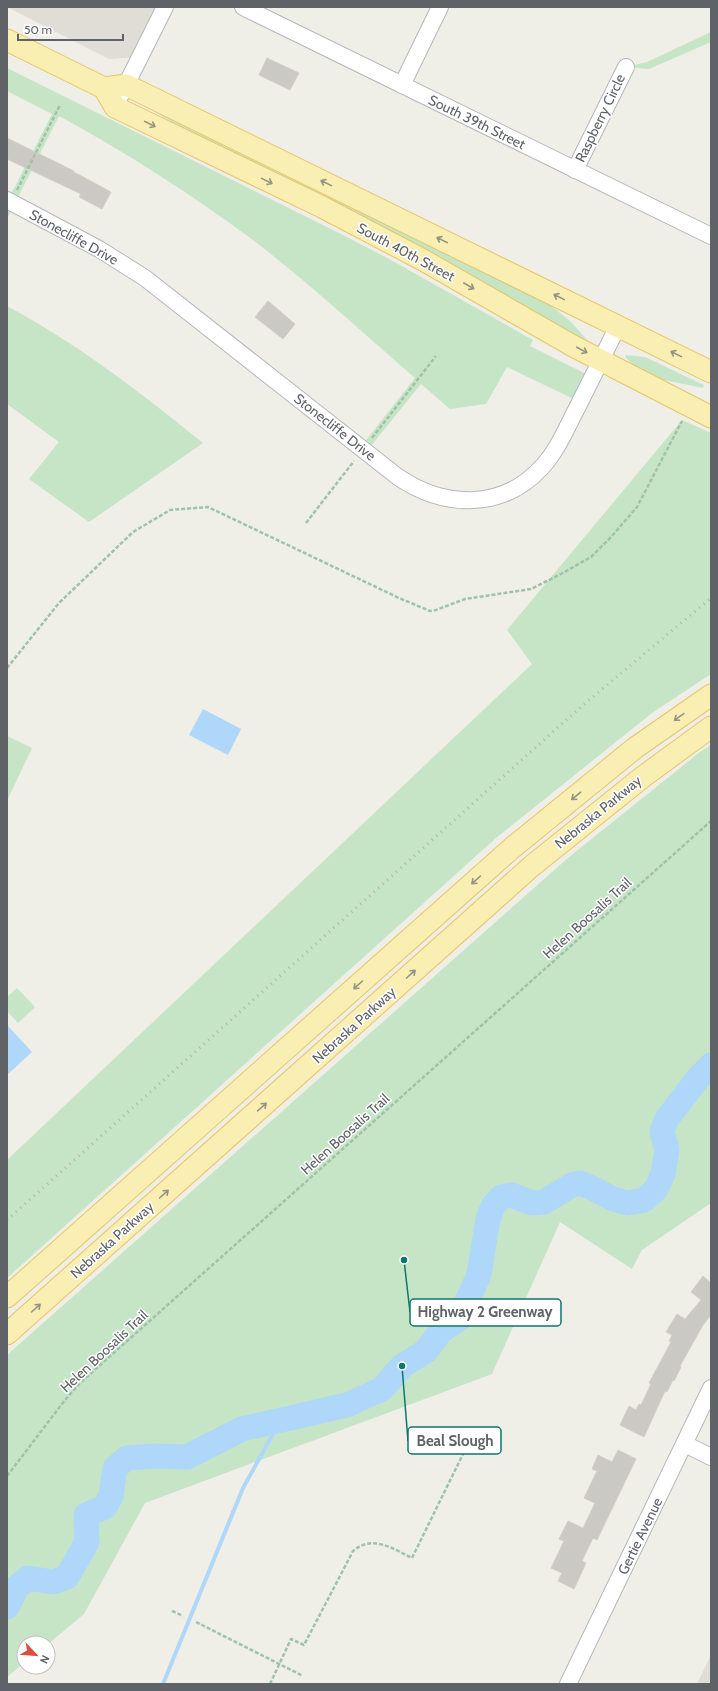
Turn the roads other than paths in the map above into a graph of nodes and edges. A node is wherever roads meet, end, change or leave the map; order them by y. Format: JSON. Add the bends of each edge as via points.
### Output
{"nodes":[{"id":1,"x":165,"y":7,"type":"edge"},
{"id":2,"x":243,"y":7,"type":"edge"},
{"id":3,"x":440,"y":7,"type":"edge"},
{"id":4,"x":7,"y":40,"type":"edge"},
{"id":5,"x":626,"y":67,"type":"dead end"},
{"id":6,"x":126,"y":85,"type":"junction"},
{"id":7,"x":402,"y":85,"type":"junction"},
{"id":8,"x":104,"y":88,"type":"junction"},
{"id":9,"x":115,"y":107,"type":"junction"},
{"id":10,"x":575,"y":170,"type":"junction"},
{"id":11,"x":9,"y":201,"type":"edge"},
{"id":12,"x":711,"y":236,"type":"edge"},
{"id":13,"x":618,"y":326,"type":"junction"},
{"id":14,"x":601,"y":360,"type":"junction"},
{"id":15,"x":711,"y":372,"type":"edge"},
{"id":16,"x":711,"y":417,"type":"edge"},
{"id":17,"x":711,"y":695,"type":"edge"},
{"id":18,"x":711,"y":727,"type":"edge"},
{"id":19,"x":7,"y":1297,"type":"edge"},
{"id":20,"x":7,"y":1334,"type":"edge"},
{"id":21,"x":711,"y":1388,"type":"edge"},
{"id":22,"x":685,"y":1444,"type":"junction"},
{"id":23,"x":711,"y":1457,"type":"edge"},
{"id":24,"x":568,"y":1684,"type":"edge"}],
"edges":[{"from":1,"to":6,"type":"street"},
{"from":2,"to":7,"type":"street","name":"South 39th Street"},
{"from":3,"to":7,"type":"street"},
{"from":4,"to":8,"type":"main road"},
{"from":5,"to":10,"type":"street","name":"Raspberry Circle"},
{"from":6,"to":8,"type":"main road"},
{"from":6,"to":9,"type":"street"},
{"from":13,"to":6,"type":"main road","name":"South 40th Street","one_way":true},
{"from":7,"to":10,"type":"street","name":"South 39th Street"},
{"from":8,"to":9,"type":"main road"},
{"from":9,"to":14,"type":"main road","name":"South 40th Street","one_way":true,"via":[[322,207],[423,260]]},
{"from":10,"to":12,"type":"street","name":"South 39th Street"},
{"from":11,"to":14,"type":"street","name":"Stonecliffe Drive","via":[[99,249],[145,278],[398,477],[429,495],[452,500],[481,499],[498,495],[529,479],[542,468],[559,442]]},
{"from":13,"to":14,"type":"street","name":"Stonecliffe Drive"},
{"from":15,"to":13,"type":"main road","name":"South 40th Street","one_way":true},
{"from":14,"to":16,"type":"main road","name":"South 40th Street"},
{"from":17,"to":19,"type":"main road","name":"Nebraska Parkway","one_way":true,"via":[[635,748],[512,848]]},
{"from":20,"to":18,"type":"main road","name":"Nebraska Parkway","one_way":true,"via":[[533,865],[644,776]]},
{"from":21,"to":22,"type":"street","name":"Gertie Avenue"},
{"from":22,"to":23,"type":"street"},
{"from":22,"to":24,"type":"street","name":"Gertie Avenue"}]}
